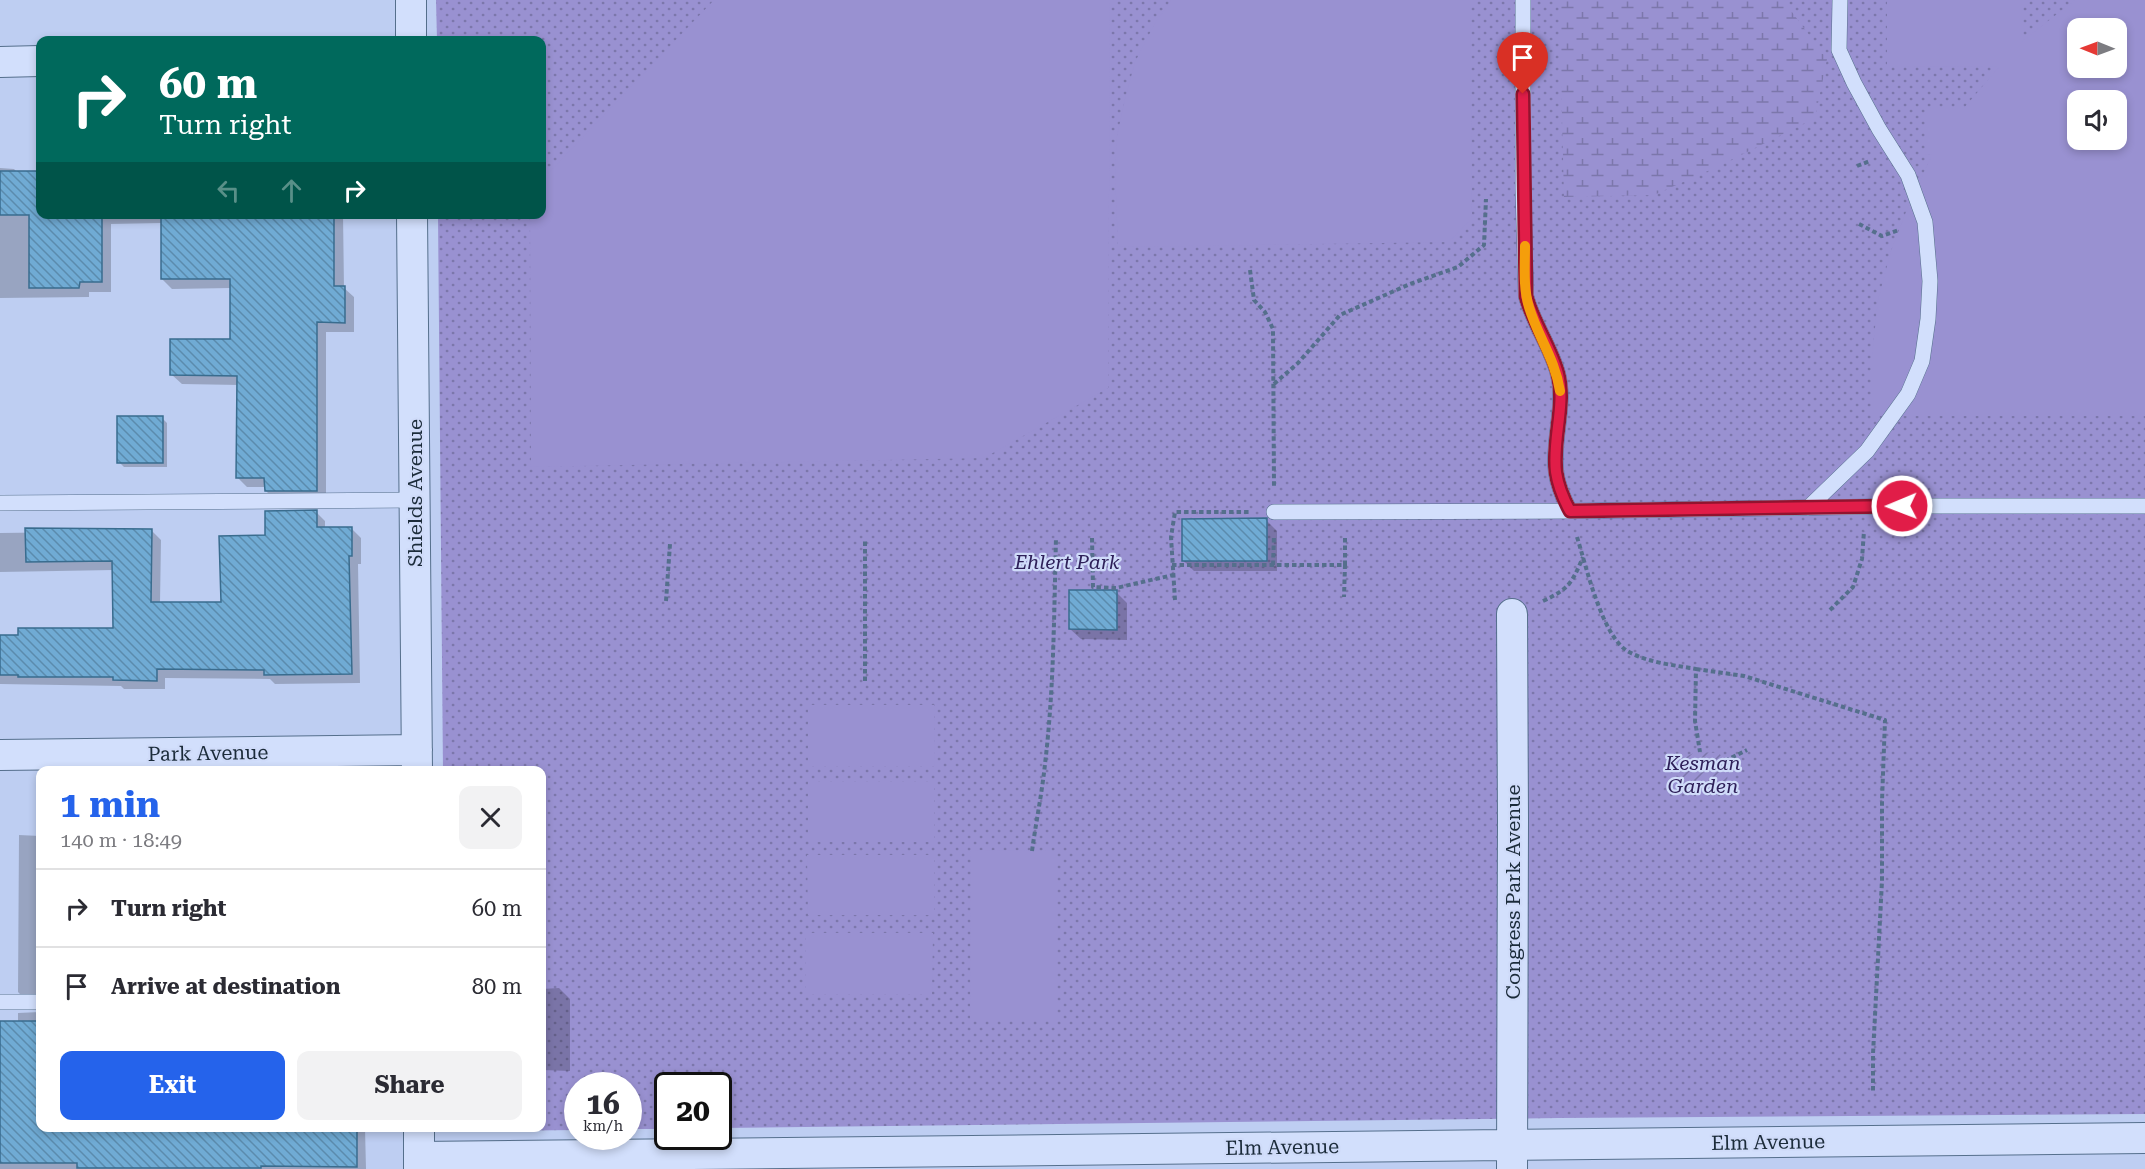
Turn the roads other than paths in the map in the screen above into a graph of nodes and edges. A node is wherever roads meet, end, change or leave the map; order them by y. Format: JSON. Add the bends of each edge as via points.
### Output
{"nodes":[{"id":1,"x":411,"y":0,"type":"edge"},
{"id":2,"x":1523,"y":0,"type":"edge"},
{"id":3,"x":1840,"y":0,"type":"edge"},
{"id":4,"x":411,"y":36,"type":"edge"},
{"id":5,"x":36,"y":61,"type":"edge"},
{"id":6,"x":0,"y":62,"type":"edge"},
{"id":7,"x":412,"y":219,"type":"edge"},
{"id":8,"x":415,"y":500,"type":"junction"},
{"id":9,"x":0,"y":504,"type":"edge"},
{"id":10,"x":2145,"y":506,"type":"edge"},
{"id":11,"x":1808,"y":508,"type":"junction"},
{"id":12,"x":1570,"y":511,"type":"junction"},
{"id":13,"x":1274,"y":512,"type":"road end"},
{"id":14,"x":1512,"y":614,"type":"dead end"},
{"id":15,"x":0,"y":755,"type":"edge"},
{"id":16,"x":417,"y":760,"type":"edge"},
{"id":17,"x":0,"y":1002,"type":"edge"},
{"id":18,"x":36,"y":1002,"type":"edge"},
{"id":19,"x":2145,"y":1138,"type":"edge"},
{"id":20,"x":419,"y":1151,"type":"edge"},
{"id":21,"x":1512,"y":1156,"type":"edge"}],
"edges":[{"from":1,"to":4,"type":"street"},
{"from":2,"to":12,"type":"lane","via":[[1526,296],[1557,372],[1561,393],[1556,470]]},
{"from":3,"to":11,"type":"lane","via":[[1839,50],[1874,120],[1908,175],[1925,222],[1930,281],[1928,319],[1922,361],[1908,394],[1867,451]]},
{"from":5,"to":6,"type":"street"},
{"from":7,"to":8,"type":"street","name":"Shields Avenue"},
{"from":8,"to":9,"type":"lane"},
{"from":8,"to":16,"type":"street","name":"Shields Avenue"},
{"from":10,"to":11,"type":"lane"},
{"from":11,"to":12,"type":"lane"},
{"from":12,"to":13,"type":"lane"},
{"from":14,"to":21,"type":"street","name":"Congress Park Avenue"},
{"from":15,"to":16,"type":"street","name":"Park Avenue"},
{"from":17,"to":18,"type":"lane"},
{"from":19,"to":21,"type":"street","name":"Elm Avenue"},
{"from":20,"to":21,"type":"street","name":"Elm Avenue"}]}
